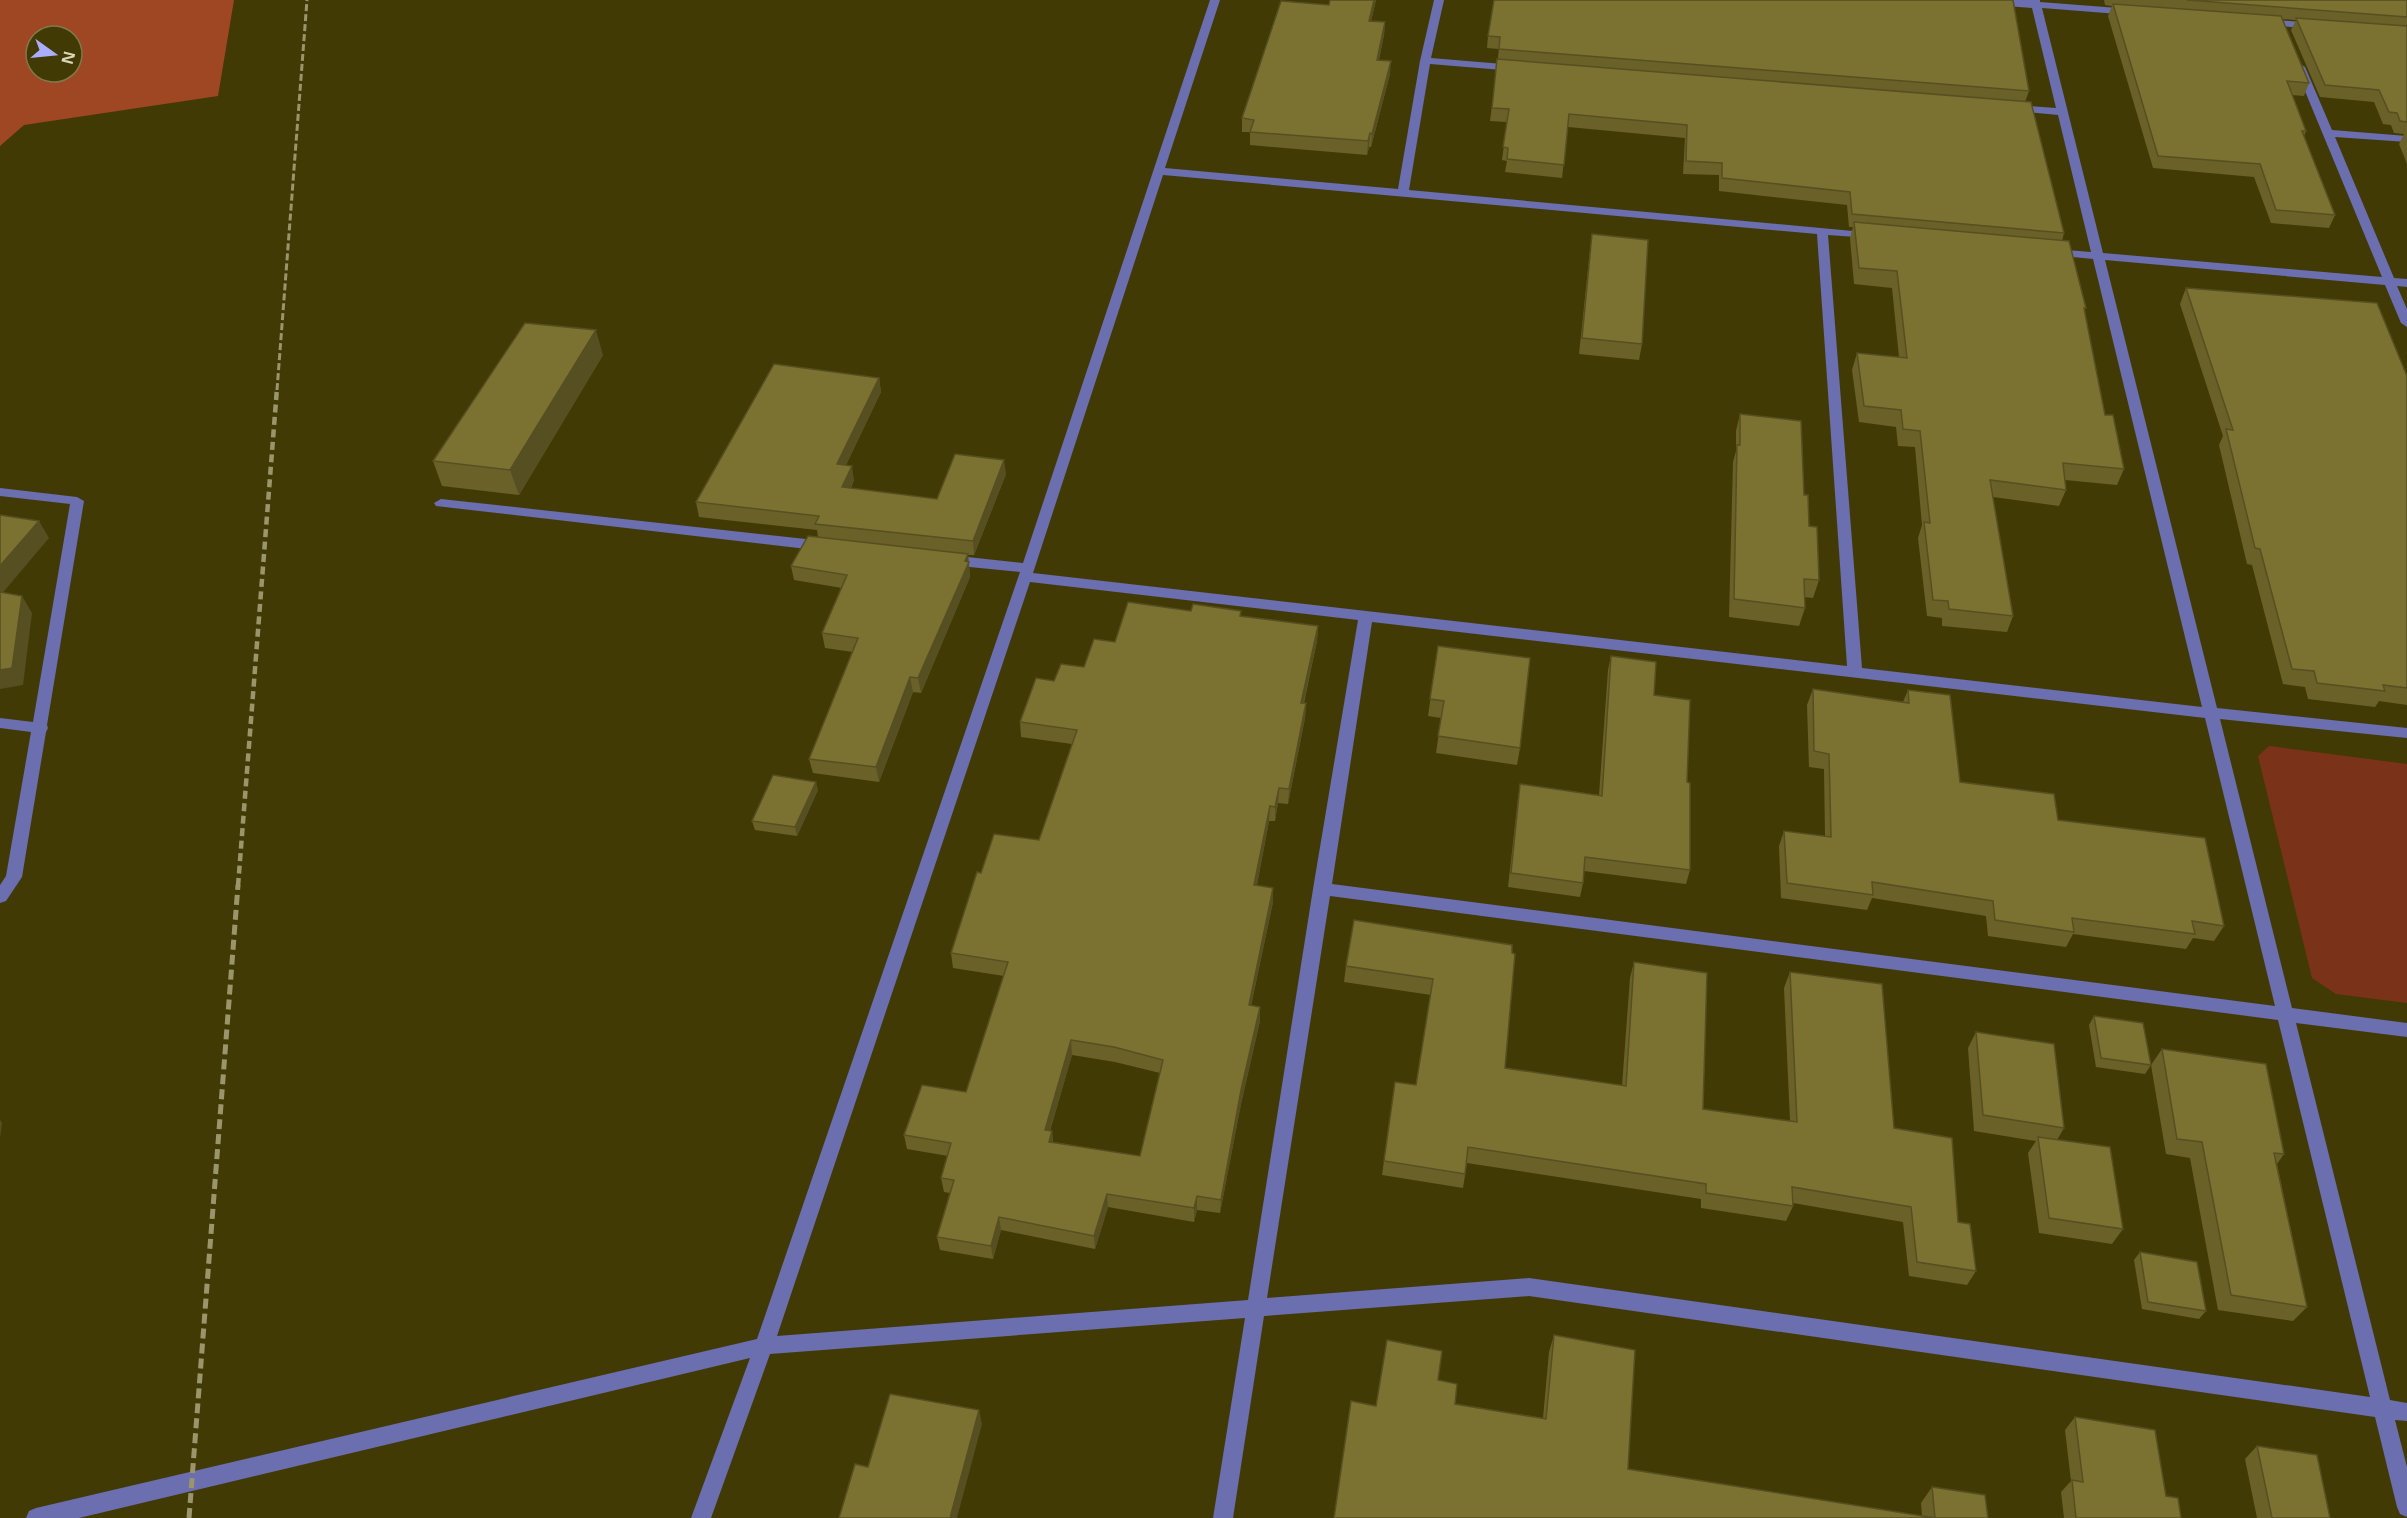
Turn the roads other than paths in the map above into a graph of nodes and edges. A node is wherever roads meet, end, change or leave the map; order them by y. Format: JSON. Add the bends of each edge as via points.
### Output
{"nodes":[{"id":1,"x":1215,"y":0,"type":"edge"},
{"id":2,"x":1439,"y":0,"type":"edge"},
{"id":3,"x":1966,"y":0,"type":"edge"},
{"id":4,"x":2036,"y":3,"type":"edge"},
{"id":5,"x":2141,"y":13,"type":"edge"},
{"id":6,"x":2258,"y":21,"type":"edge"},
{"id":7,"x":2327,"y":27,"type":"edge"},
{"id":8,"x":2295,"y":56,"type":"edge"},
{"id":9,"x":1425,"y":61,"type":"junction"},
{"id":10,"x":1532,"y":70,"type":"edge"},
{"id":11,"x":2004,"y":107,"type":"edge"},
{"id":12,"x":2063,"y":112,"type":"junction"},
{"id":13,"x":2327,"y":133,"type":"junction"},
{"id":14,"x":2407,"y":139,"type":"edge"},
{"id":15,"x":1159,"y":171,"type":"junction"},
{"id":16,"x":1403,"y":194,"type":"junction"},
{"id":17,"x":1822,"y":230,"type":"junction"},
{"id":18,"x":1880,"y":236,"type":"edge"},
{"id":19,"x":2042,"y":251,"type":"edge"},
{"id":20,"x":2099,"y":256,"type":"junction"},
{"id":21,"x":2390,"y":282,"type":"junction"},
{"id":22,"x":2407,"y":283,"type":"edge"},
{"id":23,"x":2407,"y":323,"type":"edge"},
{"id":24,"x":0,"y":492,"type":"edge"},
{"id":25,"x":441,"y":503,"type":"dead end"},
{"id":26,"x":840,"y":548,"type":"edge"},
{"id":27,"x":933,"y":558,"type":"edge"},
{"id":28,"x":1026,"y":573,"type":"junction"},
{"id":29,"x":1366,"y":616,"type":"junction"},
{"id":30,"x":1855,"y":672,"type":"junction"},
{"id":31,"x":2211,"y":713,"type":"junction"},
{"id":32,"x":0,"y":723,"type":"edge"},
{"id":33,"x":40,"y":728,"type":"junction"},
{"id":34,"x":2407,"y":733,"type":"edge"},
{"id":35,"x":1321,"y":889,"type":"junction"},
{"id":36,"x":0,"y":897,"type":"edge"},
{"id":37,"x":2286,"y":1014,"type":"junction"},
{"id":38,"x":2407,"y":1030,"type":"edge"},
{"id":39,"x":1257,"y":1308,"type":"junction"},
{"id":40,"x":764,"y":1346,"type":"junction"},
{"id":41,"x":2384,"y":1408,"type":"junction"},
{"id":42,"x":2407,"y":1412,"type":"edge"},
{"id":43,"x":2407,"y":1508,"type":"edge"},
{"id":44,"x":36,"y":1518,"type":"edge"},
{"id":45,"x":701,"y":1518,"type":"edge"},
{"id":46,"x":1223,"y":1518,"type":"edge"}],
"edges":[{"from":1,"to":15,"type":"street"},
{"from":2,"to":9,"type":"street"},
{"from":3,"to":4,"type":"street"},
{"from":4,"to":5,"type":"street"},
{"from":4,"to":12,"type":"street"},
{"from":6,"to":7,"type":"street","via":[[2283,29]]},
{"from":8,"to":13,"type":"street"},
{"from":9,"to":10,"type":"street"},
{"from":9,"to":16,"type":"street"},
{"from":11,"to":12,"type":"street"},
{"from":12,"to":20,"type":"street"},
{"from":13,"to":14,"type":"street"},
{"from":13,"to":21,"type":"street"},
{"from":15,"to":16,"type":"street"},
{"from":15,"to":28,"type":"street"},
{"from":16,"to":17,"type":"street"},
{"from":17,"to":18,"type":"street"},
{"from":17,"to":30,"type":"street"},
{"from":19,"to":20,"type":"street"},
{"from":20,"to":21,"type":"street"},
{"from":20,"to":31,"type":"street"},
{"from":21,"to":22,"type":"street"},
{"from":21,"to":23,"type":"street"},
{"from":24,"to":33,"type":"street","via":[[77,501]]},
{"from":25,"to":26,"type":"street"},
{"from":27,"to":28,"type":"street"},
{"from":28,"to":29,"type":"street"},
{"from":28,"to":40,"type":"street"},
{"from":29,"to":30,"type":"street"},
{"from":29,"to":35,"type":"street"},
{"from":30,"to":31,"type":"street"},
{"from":31,"to":34,"type":"street"},
{"from":31,"to":37,"type":"street"},
{"from":32,"to":33,"type":"street"},
{"from":33,"to":36,"type":"street","via":[[14,877]]},
{"from":35,"to":37,"type":"street"},
{"from":35,"to":39,"type":"street"},
{"from":37,"to":38,"type":"street"},
{"from":37,"to":41,"type":"street"},
{"from":39,"to":40,"type":"street"},
{"from":39,"to":41,"type":"street","via":[[1529,1287]]},
{"from":39,"to":46,"type":"street"},
{"from":40,"to":44,"type":"street"},
{"from":40,"to":45,"type":"street"},
{"from":41,"to":42,"type":"street"},
{"from":41,"to":43,"type":"street"}]}
